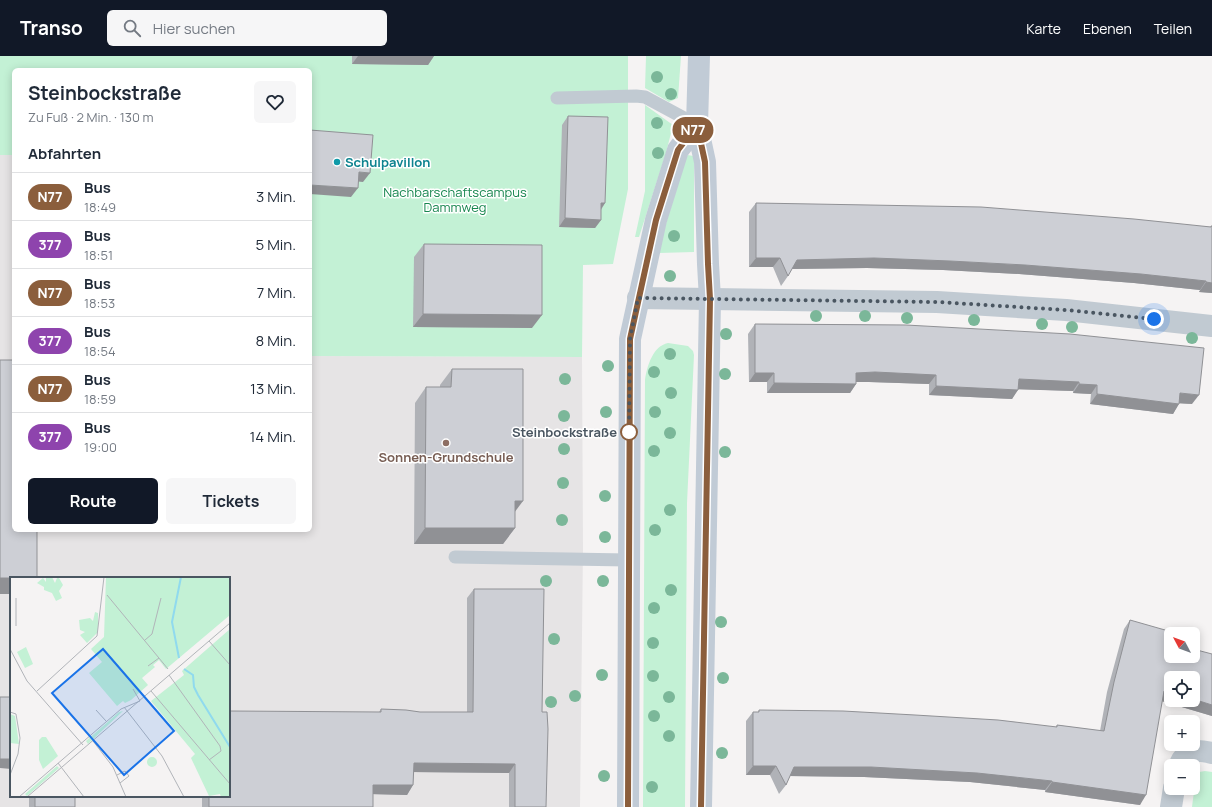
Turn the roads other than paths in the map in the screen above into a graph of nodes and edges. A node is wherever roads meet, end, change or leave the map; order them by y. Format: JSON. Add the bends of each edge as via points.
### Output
{"nodes":[{"id":1,"x":699,"y":56,"type":"edge"},
{"id":2,"x":557,"y":98,"type":"dead end"},
{"id":3,"x":697,"y":125,"type":"junction"},
{"id":4,"x":638,"y":298,"type":"junction"},
{"id":5,"x":710,"y":299,"type":"junction"},
{"id":6,"x":1212,"y":326,"type":"edge"},
{"id":7,"x":455,"y":557,"type":"dead end"},
{"id":8,"x":628,"y":560,"type":"junction"},
{"id":9,"x":1212,"y":753,"type":"edge"},
{"id":10,"x":1181,"y":759,"type":"edge"},
{"id":11,"x":1173,"y":795,"type":"edge"},
{"id":12,"x":628,"y":807,"type":"edge"},
{"id":13,"x":701,"y":807,"type":"edge"},
{"id":14,"x":1171,"y":807,"type":"edge"}],
"edges":[{"from":1,"to":3,"type":"street"},
{"from":2,"to":3,"type":"lane","via":[[645,97]]},
{"from":3,"to":4,"type":"street","via":[[678,150],[656,220]]},
{"from":3,"to":5,"type":"street","via":[[705,162]]},
{"from":4,"to":5,"type":"street"},
{"from":4,"to":8,"type":"street","via":[[630,339]]},
{"from":5,"to":6,"type":"street","via":[[937,302],[1066,310]]},
{"from":5,"to":13,"type":"street"},
{"from":7,"to":8,"type":"lane"},
{"from":8,"to":12,"type":"street"},
{"from":9,"to":10,"type":"street","via":[[1190,751]]},
{"from":11,"to":14,"type":"street"}]}
